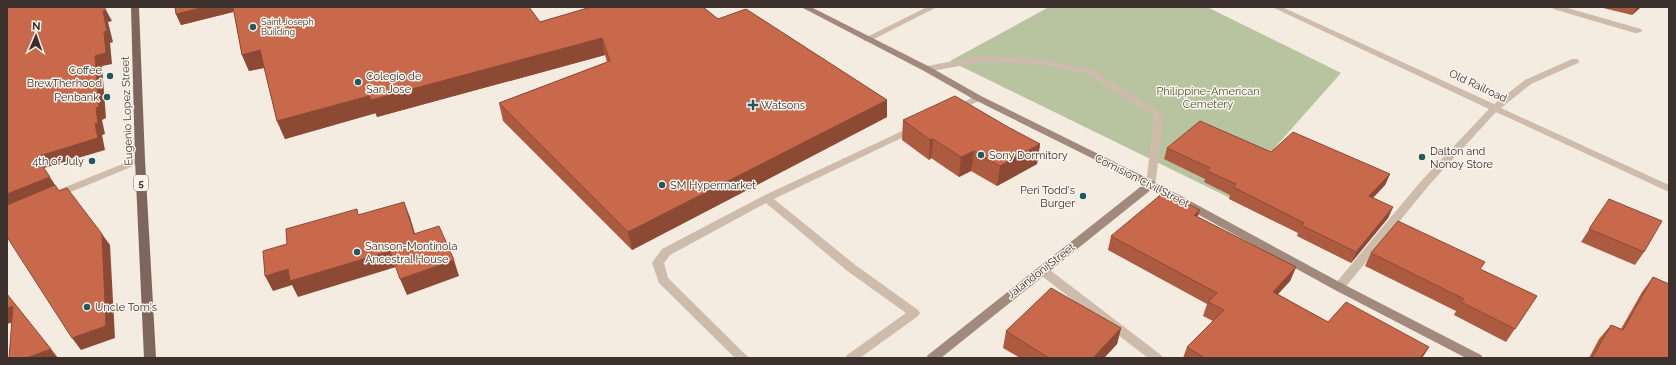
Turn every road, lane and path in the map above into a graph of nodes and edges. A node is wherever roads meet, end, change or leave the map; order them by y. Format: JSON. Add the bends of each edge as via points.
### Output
{"nodes":[{"id":1,"x":135,"y":7,"type":"edge"},
{"id":2,"x":805,"y":7,"type":"edge"},
{"id":3,"x":933,"y":7,"type":"edge"},
{"id":4,"x":1276,"y":7,"type":"edge"},
{"id":5,"x":1556,"y":7,"type":"edge"},
{"id":6,"x":1638,"y":31,"type":"dead end"},
{"id":7,"x":867,"y":39,"type":"junction"},
{"id":8,"x":1575,"y":61,"type":"dead end"},
{"id":9,"x":928,"y":69,"type":"junction"},
{"id":10,"x":978,"y":98,"type":"junction"},
{"id":11,"x":1495,"y":108,"type":"junction"},
{"id":12,"x":950,"y":111,"type":"edge"},
{"id":13,"x":922,"y":125,"type":"edge"},
{"id":14,"x":140,"y":160,"type":"junction"},
{"id":15,"x":1151,"y":184,"type":"junction"},
{"id":16,"x":1669,"y":189,"type":"edge"},
{"id":17,"x":49,"y":198,"type":"edge"},
{"id":18,"x":767,"y":198,"type":"junction"},
{"id":19,"x":1042,"y":270,"type":"junction"},
{"id":20,"x":1338,"y":287,"type":"junction"},
{"id":21,"x":150,"y":358,"type":"edge"},
{"id":22,"x":743,"y":358,"type":"edge"},
{"id":23,"x":852,"y":358,"type":"edge"},
{"id":24,"x":932,"y":358,"type":"edge"},
{"id":25,"x":1158,"y":358,"type":"edge"},
{"id":26,"x":1477,"y":358,"type":"edge"}],
"edges":[{"from":1,"to":14,"type":"main road","name":"Eugenio Lopez Street","number":"5"},
{"from":2,"to":7,"type":"main road","name":"Comision Civil Street"},
{"from":3,"to":7,"type":"street"},
{"from":4,"to":11,"type":"street","name":"Old Railroad"},
{"from":5,"to":6,"type":"street"},
{"from":7,"to":9,"type":"main road","name":"Comision Civil Street"},
{"from":8,"to":11,"type":"street","via":[[1528,82]]},
{"from":9,"to":10,"type":"main road","name":"Comision Civil Street"},
{"from":9,"to":15,"type":"street","via":[[980,59],[1036,61],[1091,72],[1159,116]]},
{"from":10,"to":12,"type":"street"},
{"from":10,"to":15,"type":"main road","name":"Comision Civil Street"},
{"from":11,"to":16,"type":"street","name":"Old Railroad"},
{"from":11,"to":20,"type":"street","via":[[1426,182]]},
{"from":13,"to":18,"type":"street"},
{"from":14,"to":17,"type":"street"},
{"from":14,"to":21,"type":"main road","name":"Eugenio Lopez Street","number":"5"},
{"from":15,"to":19,"type":"main road","name":"Jalandoni Street"},
{"from":15,"to":20,"type":"main road","name":"Comision Civil Street"},
{"from":18,"to":22,"type":"street","via":[[666,252],[658,263],[663,280]]},
{"from":18,"to":23,"type":"street","via":[[850,267],[914,313]]},
{"from":19,"to":24,"type":"main road","name":"Jalandoni Street"},
{"from":19,"to":25,"type":"street"},
{"from":20,"to":26,"type":"main road","name":"Comision Civil Street"}]}
